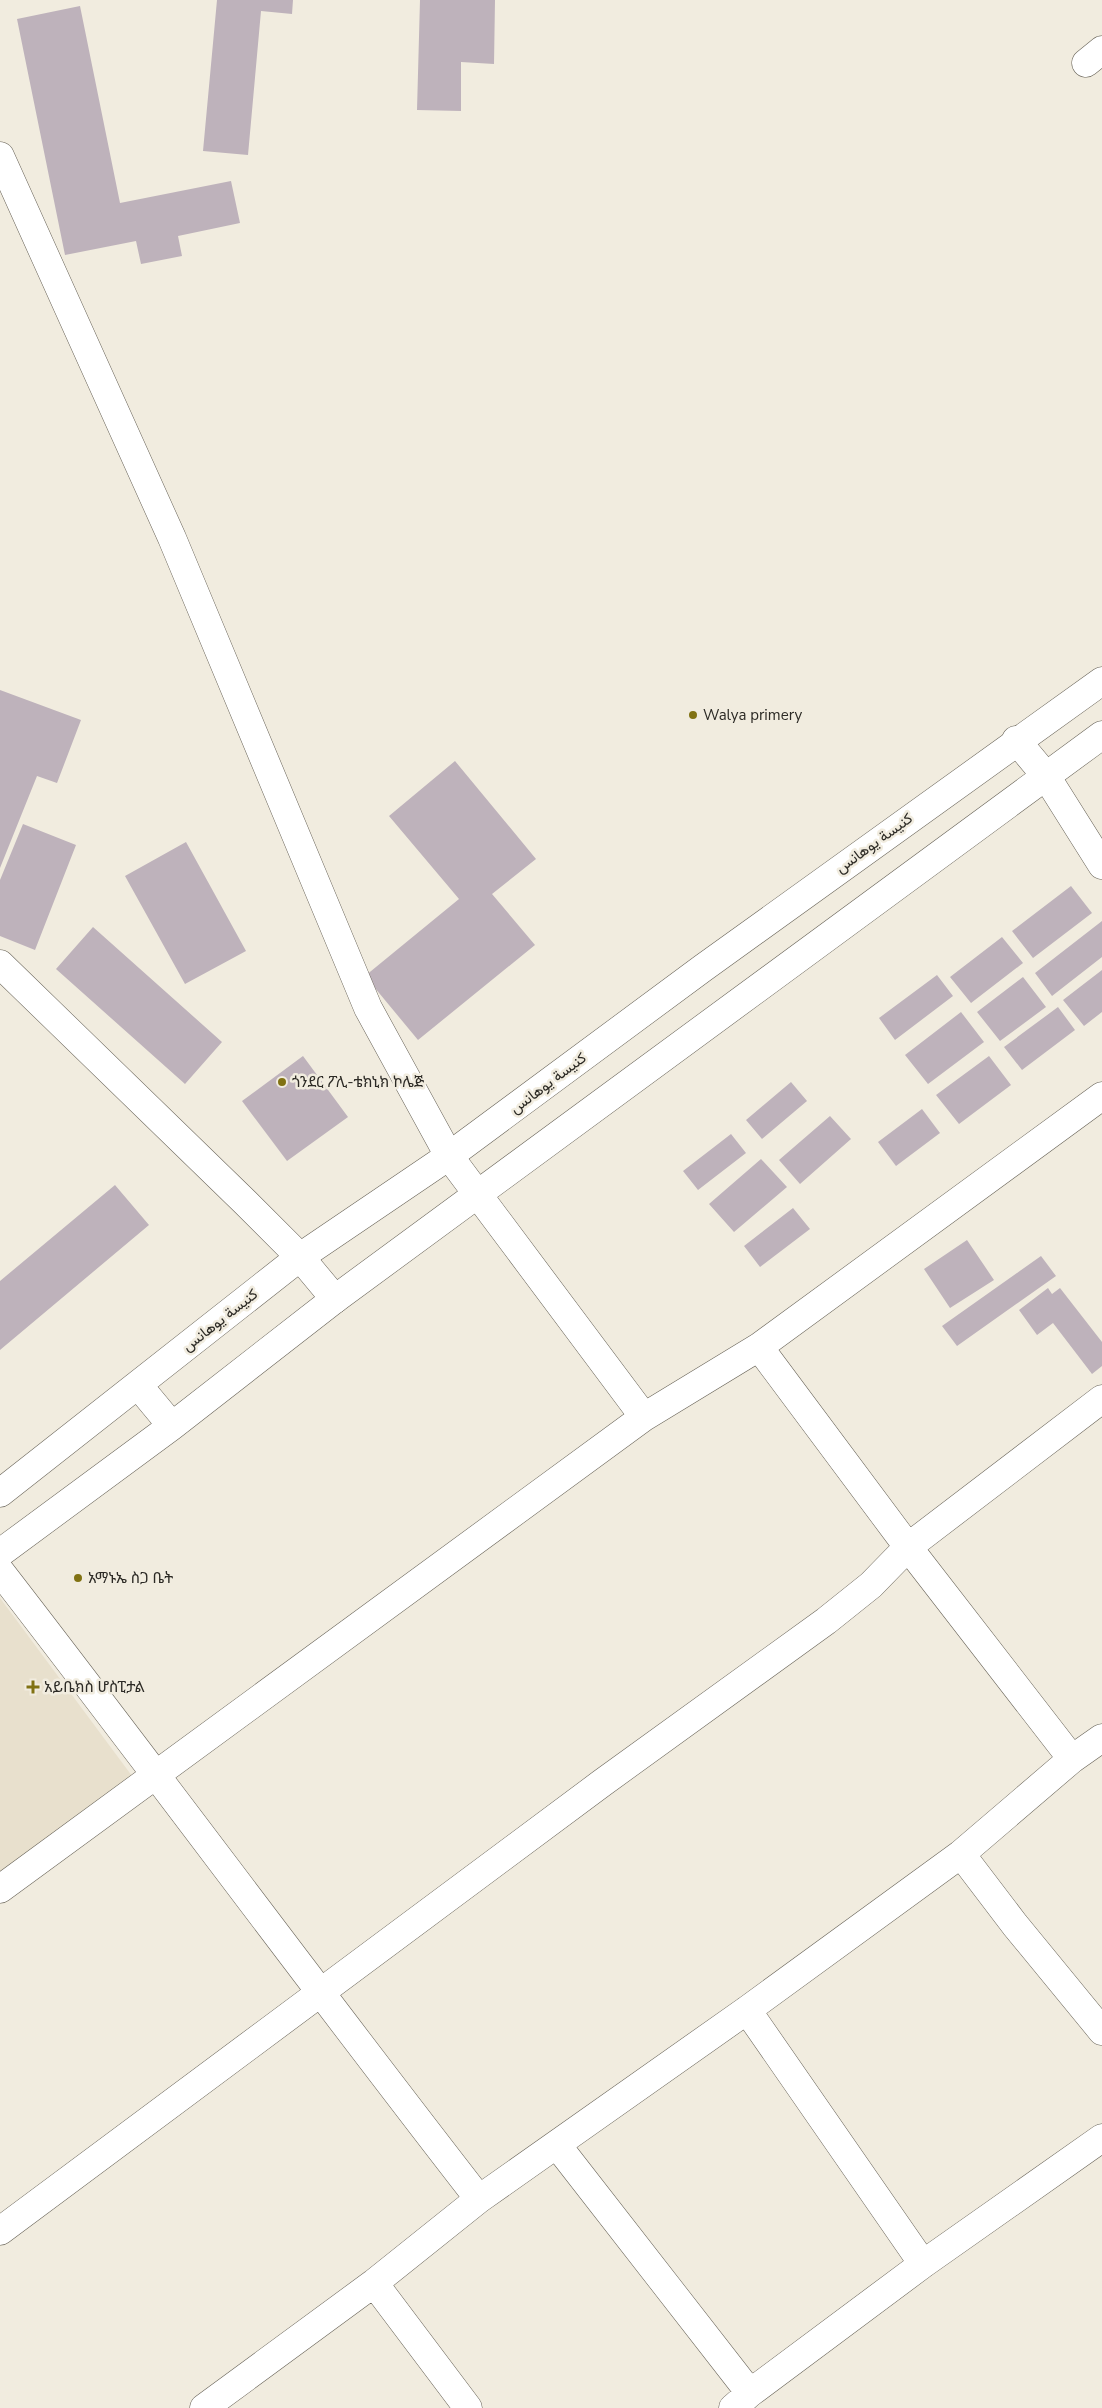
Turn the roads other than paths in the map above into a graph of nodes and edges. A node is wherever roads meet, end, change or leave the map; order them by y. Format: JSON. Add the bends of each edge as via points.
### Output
{"nodes":[{"id":1,"x":0,"y":156,"type":"edge"},
{"id":2,"x":1102,"y":681,"type":"edge"},
{"id":3,"x":1102,"y":735,"type":"edge"},
{"id":4,"x":1016,"y":740,"type":"junction"},
{"id":5,"x":1046,"y":776,"type":"junction"},
{"id":6,"x":1102,"y":865,"type":"edge"},
{"id":7,"x":0,"y":964,"type":"edge"},
{"id":8,"x":1102,"y":1096,"type":"edge"},
{"id":9,"x":449,"y":1156,"type":"junction"},
{"id":10,"x":478,"y":1194,"type":"junction"},
{"id":11,"x":300,"y":1258,"type":"junction"},
{"id":12,"x":335,"y":1299,"type":"junction"},
{"id":13,"x":759,"y":1347,"type":"junction"},
{"id":14,"x":138,"y":1385,"type":"junction"},
{"id":15,"x":1102,"y":1399,"type":"edge"},
{"id":16,"x":644,"y":1417,"type":"junction"},
{"id":17,"x":172,"y":1426,"type":"junction"},
{"id":18,"x":0,"y":1493,"type":"edge"},
{"id":19,"x":908,"y":1547,"type":"junction"},
{"id":20,"x":0,"y":1552,"type":"edge"},
{"id":21,"x":0,"y":1571,"type":"edge"},
{"id":22,"x":1102,"y":1738,"type":"edge"},
{"id":23,"x":1072,"y":1759,"type":"junction"},
{"id":24,"x":156,"y":1773,"type":"junction"},
{"id":25,"x":961,"y":1854,"type":"junction"},
{"id":26,"x":0,"y":1889,"type":"edge"},
{"id":27,"x":319,"y":1993,"type":"junction"},
{"id":28,"x":747,"y":2010,"type":"junction"},
{"id":29,"x":1102,"y":2031,"type":"edge"},
{"id":30,"x":1102,"y":2138,"type":"edge"},
{"id":31,"x":556,"y":2145,"type":"junction"},
{"id":32,"x":478,"y":2199,"type":"junction"},
{"id":33,"x":0,"y":2232,"type":"edge"},
{"id":34,"x":923,"y":2264,"type":"junction"},
{"id":35,"x":374,"y":2283,"type":"junction"},
{"id":36,"x":742,"y":2401,"type":"edge"},
{"id":37,"x":204,"y":2408,"type":"edge"},
{"id":38,"x":468,"y":2408,"type":"edge"}],
"edges":[{"from":1,"to":9,"type":"street","via":[[172,538],[368,1008]]},
{"from":2,"to":4,"type":"street","name":"كنيسة يوهانس"},
{"from":3,"to":5,"type":"street"},
{"from":4,"to":5,"type":"street"},
{"from":4,"to":9,"type":"street","name":"كنيسة يوهانس"},
{"from":5,"to":6,"type":"street"},
{"from":5,"to":10,"type":"street"},
{"from":7,"to":11,"type":"street"},
{"from":8,"to":13,"type":"street"},
{"from":9,"to":10,"type":"street"},
{"from":9,"to":11,"type":"street","name":"كنيسة يوهانس"},
{"from":10,"to":12,"type":"street"},
{"from":10,"to":16,"type":"street"},
{"from":11,"to":12,"type":"street"},
{"from":11,"to":14,"type":"street","name":"كنيسة يوهانس"},
{"from":12,"to":17,"type":"street"},
{"from":13,"to":16,"type":"street"},
{"from":13,"to":19,"type":"street"},
{"from":14,"to":17,"type":"street"},
{"from":14,"to":18,"type":"street","name":"كنيسة يوهانس"},
{"from":15,"to":19,"type":"street"},
{"from":16,"to":24,"type":"street"},
{"from":17,"to":20,"type":"street"},
{"from":19,"to":23,"type":"street"},
{"from":19,"to":27,"type":"street","via":[[871,1585],[826,1621]]},
{"from":21,"to":24,"type":"street"},
{"from":22,"to":23,"type":"street"},
{"from":23,"to":25,"type":"street"},
{"from":24,"to":26,"type":"street"},
{"from":24,"to":27,"type":"street"},
{"from":25,"to":28,"type":"street"},
{"from":25,"to":29,"type":"street"},
{"from":27,"to":32,"type":"street"},
{"from":27,"to":33,"type":"street"},
{"from":28,"to":31,"type":"street"},
{"from":28,"to":34,"type":"street"},
{"from":30,"to":34,"type":"street"},
{"from":31,"to":32,"type":"street"},
{"from":31,"to":36,"type":"street"},
{"from":32,"to":35,"type":"street"},
{"from":34,"to":36,"type":"street"},
{"from":35,"to":37,"type":"street"},
{"from":35,"to":38,"type":"street"}]}
